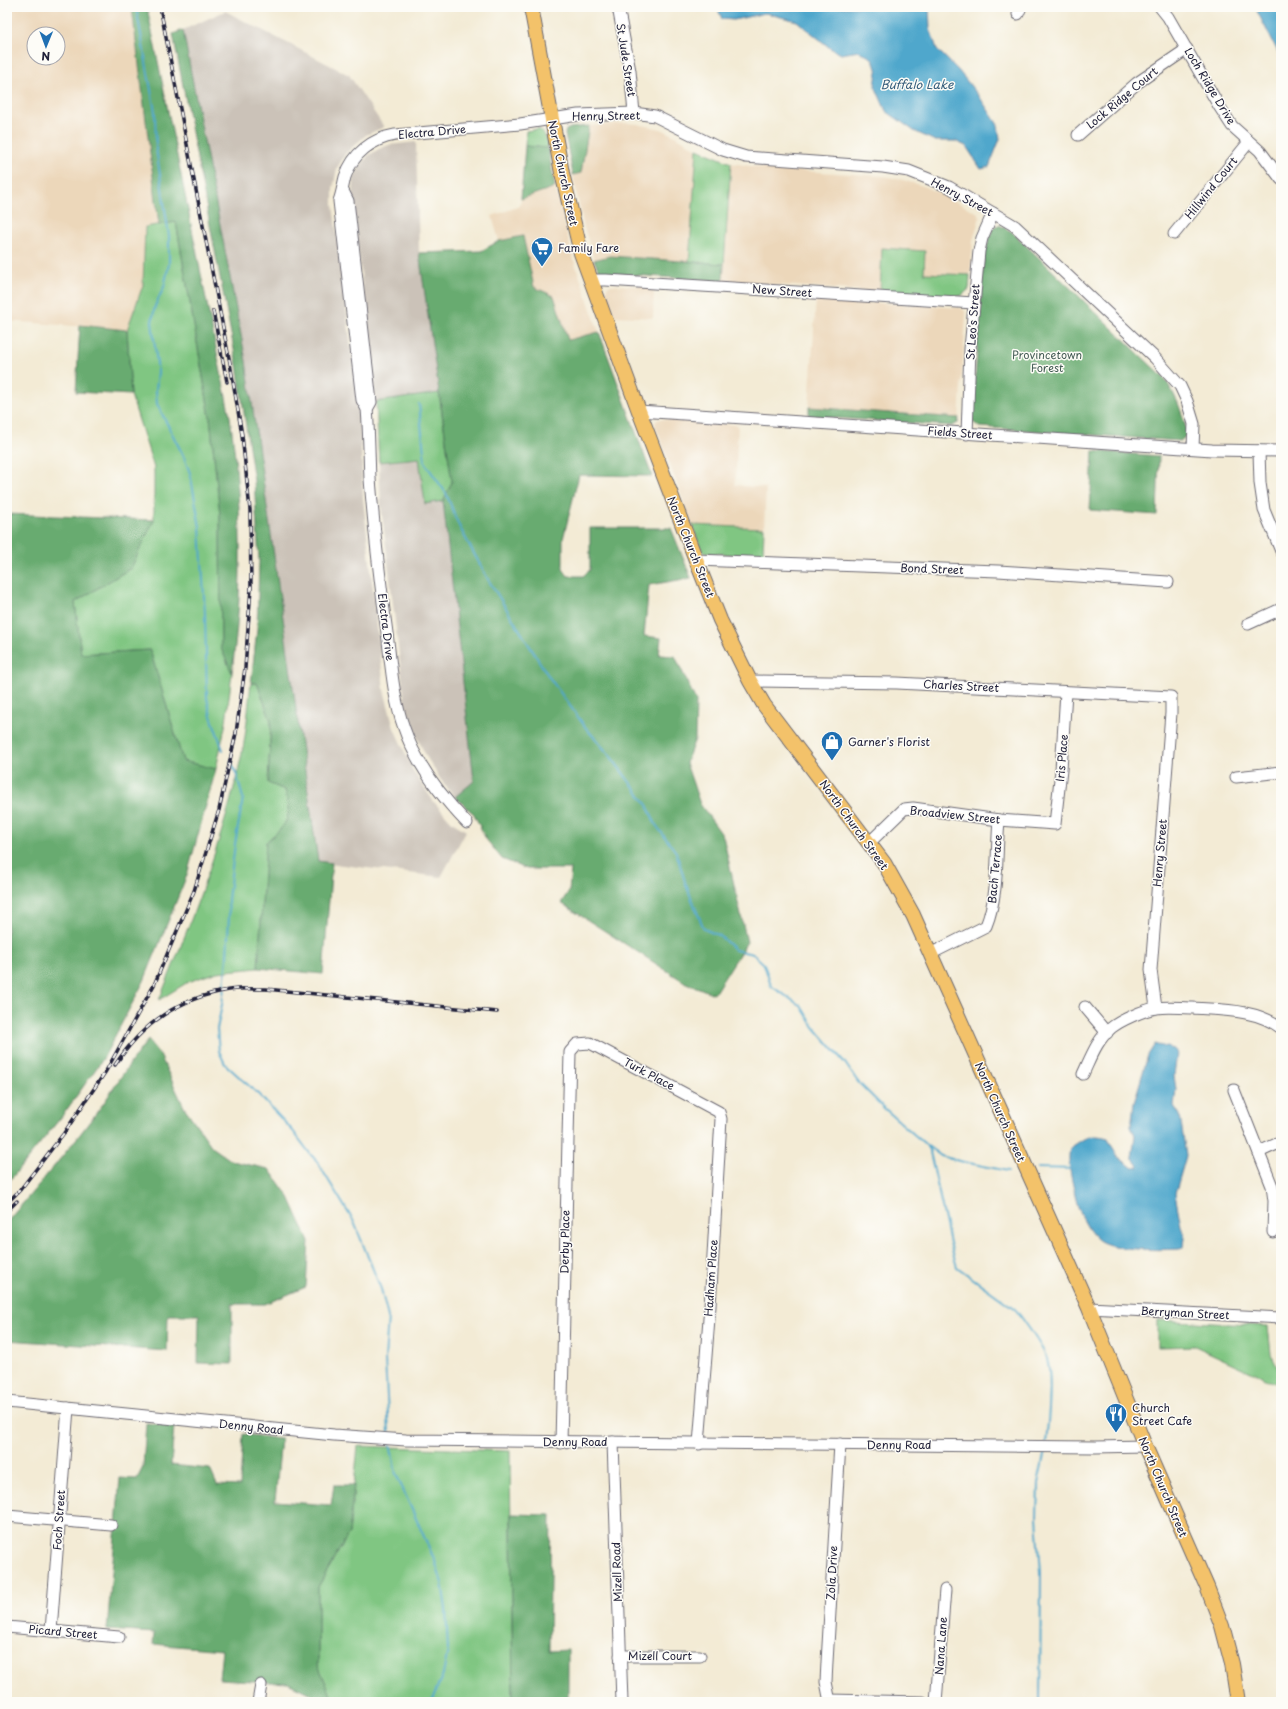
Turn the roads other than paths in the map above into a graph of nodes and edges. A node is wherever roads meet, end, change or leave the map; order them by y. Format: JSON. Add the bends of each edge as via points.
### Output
{"nodes":[{"id":1,"x":531,"y":7,"type":"edge"},
{"id":2,"x":618,"y":7,"type":"edge"},
{"id":3,"x":1160,"y":7,"type":"edge"},
{"id":4,"x":1187,"y":49,"type":"junction"},
{"id":5,"x":634,"y":113,"type":"junction"},
{"id":6,"x":552,"y":118,"type":"junction"},
{"id":7,"x":1078,"y":135,"type":"dead end"},
{"id":8,"x":1249,"y":142,"type":"junction"},
{"id":9,"x":1281,"y":179,"type":"edge"},
{"id":10,"x":993,"y":213,"type":"junction"},
{"id":11,"x":1174,"y":234,"type":"dead end"},
{"id":12,"x":591,"y":280,"type":"junction"},
{"id":13,"x":974,"y":303,"type":"junction"},
{"id":14,"x":639,"y":411,"type":"junction"},
{"id":15,"x":967,"y":434,"type":"junction"},
{"id":16,"x":1194,"y":448,"type":"junction"},
{"id":17,"x":1259,"y":451,"type":"junction"},
{"id":18,"x":1281,"y":451,"type":"edge"},
{"id":19,"x":1280,"y":543,"type":"edge"},
{"id":20,"x":696,"y":560,"type":"junction"},
{"id":21,"x":1168,"y":582,"type":"dead end"},
{"id":22,"x":1281,"y":609,"type":"edge"},
{"id":23,"x":1248,"y":624,"type":"dead end"},
{"id":24,"x":750,"y":681,"type":"junction"},
{"id":25,"x":1066,"y":692,"type":"junction"},
{"id":26,"x":1171,"y":698,"type":"joint"},
{"id":27,"x":1281,"y":772,"type":"edge"},
{"id":28,"x":1236,"y":777,"type":"dead end"},
{"id":29,"x":999,"y":820,"type":"junction"},
{"id":30,"x":468,"y":823,"type":"dead end"},
{"id":31,"x":1055,"y":824,"type":"joint"},
{"id":32,"x":869,"y":843,"type":"junction"},
{"id":33,"x":930,"y":954,"type":"junction"},
{"id":34,"x":1085,"y":1007,"type":"dead end"},
{"id":35,"x":1156,"y":1008,"type":"junction"},
{"id":36,"x":1281,"y":1028,"type":"edge"},
{"id":37,"x":1107,"y":1033,"type":"junction"},
{"id":38,"x":576,"y":1044,"type":"joint"},
{"id":39,"x":1083,"y":1074,"type":"dead end"},
{"id":40,"x":1234,"y":1090,"type":"dead end"},
{"id":41,"x":719,"y":1112,"type":"joint"},
{"id":42,"x":1281,"y":1142,"type":"edge"},
{"id":43,"x":1259,"y":1152,"type":"junction"},
{"id":44,"x":1273,"y":1232,"type":"dead end"},
{"id":45,"x":1089,"y":1308,"type":"junction"},
{"id":46,"x":1281,"y":1318,"type":"edge"},
{"id":47,"x":7,"y":1402,"type":"edge"},
{"id":48,"x":68,"y":1408,"type":"junction"},
{"id":49,"x":613,"y":1442,"type":"junction"},
{"id":50,"x":560,"y":1443,"type":"junction"},
{"id":51,"x":699,"y":1444,"type":"junction"},
{"id":52,"x":840,"y":1444,"type":"junction"},
{"id":53,"x":1145,"y":1446,"type":"junction"},
{"id":54,"x":7,"y":1516,"type":"edge"},
{"id":55,"x":59,"y":1520,"type":"junction"},
{"id":56,"x":111,"y":1525,"type":"dead end"},
{"id":57,"x":944,"y":1590,"type":"dead end"},
{"id":58,"x":7,"y":1627,"type":"edge"},
{"id":59,"x":51,"y":1631,"type":"junction"},
{"id":60,"x":119,"y":1637,"type":"dead end"},
{"id":61,"x":620,"y":1656,"type":"junction"},
{"id":62,"x":700,"y":1656,"type":"dead end"},
{"id":63,"x":261,"y":1685,"type":"dead end"},
{"id":64,"x":830,"y":1701,"type":"edge"},
{"id":65,"x":258,"y":1702,"type":"edge"},
{"id":66,"x":622,"y":1702,"type":"edge"},
{"id":67,"x":923,"y":1702,"type":"edge"},
{"id":68,"x":936,"y":1702,"type":"edge"},
{"id":69,"x":1238,"y":1702,"type":"edge"}],
"edges":[{"from":1,"to":6,"type":"main road","name":"North Church Street"},
{"from":2,"to":5,"type":"street","name":"St Jude Street","via":[[630,71]]},
{"from":3,"to":4,"type":"street","name":"Loch Ridge Drive"},
{"from":4,"to":7,"type":"street","name":"Lock Ridge Court","via":[[1137,83]]},
{"from":4,"to":8,"type":"street","name":"Loch Ridge Drive","via":[[1228,119]]},
{"from":5,"to":6,"type":"street","name":"Henry Street"},
{"from":5,"to":10,"type":"street","name":"Henry Street","via":[[655,116],[723,150],[746,157],[909,171],[949,187]]},
{"from":6,"to":12,"type":"main road","name":"North Church Street","via":[[574,229]]},
{"from":6,"to":30,"type":"street","name":"Electra Drive","via":[[520,124],[384,137],[364,148],[352,162],[339,201],[362,400],[367,409],[376,544],[393,682],[410,744],[450,806]]},
{"from":8,"to":9,"type":"street","name":"Loch Ridge Drive","via":[[1260,151]]},
{"from":8,"to":11,"type":"street","name":"Hillwind Court"},
{"from":10,"to":13,"type":"street","name":"St Leo's Street","via":[[979,247]]},
{"from":10,"to":16,"type":"street","name":"Henry Street","via":[[1015,226],[1155,358],[1180,386],[1194,424]]},
{"from":12,"to":13,"type":"street","name":"New Street"},
{"from":12,"to":14,"type":"main road","name":"North Church Street"},
{"from":13,"to":15,"type":"street","name":"St Leo's Street"},
{"from":14,"to":15,"type":"street","name":"Fields Street"},
{"from":14,"to":20,"type":"main road","name":"North Church Street"},
{"from":15,"to":16,"type":"street","name":"Fields Street"},
{"from":16,"to":17,"type":"street","name":"Fields Street"},
{"from":17,"to":18,"type":"street","name":"Fields Street"},
{"from":17,"to":19,"type":"street","via":[[1264,510]]},
{"from":20,"to":21,"type":"street","name":"Bond Street","via":[[998,571]]},
{"from":20,"to":24,"type":"main road","name":"North Church Street","via":[[720,620]]},
{"from":22,"to":23,"type":"street"},
{"from":24,"to":25,"type":"street","name":"Charles Street","via":[[897,683]]},
{"from":24,"to":32,"type":"main road","name":"North Church Street","via":[[764,705]]},
{"from":25,"to":26,"type":"street","name":"Charles Street"},
{"from":25,"to":31,"type":"street","name":"Iris Place"},
{"from":26,"to":35,"type":"street","name":"Henry Street","via":[[1151,970]]},
{"from":27,"to":28,"type":"street"},
{"from":29,"to":31,"type":"street","name":"Broadview Street"},
{"from":29,"to":32,"type":"street","name":"Broadview Street","via":[[914,808],[904,809]]},
{"from":29,"to":33,"type":"street","name":"Bach Terrace","via":[[993,899],[986,926]]},
{"from":32,"to":33,"type":"main road","name":"North Church Street","via":[[884,863]]},
{"from":33,"to":45,"type":"main road","name":"North Church Street"},
{"from":34,"to":37,"type":"street"},
{"from":35,"to":36,"type":"street","via":[[1232,1011],[1259,1017]]},
{"from":35,"to":37,"type":"street","via":[[1112,1027]]},
{"from":37,"to":39,"type":"street","via":[[1099,1041]]},
{"from":38,"to":41,"type":"street","name":"Turk Place","via":[[590,1043]]},
{"from":38,"to":50,"type":"street","name":"Derby Place","via":[[570,1052]]},
{"from":40,"to":43,"type":"street"},
{"from":41,"to":51,"type":"street","name":"Hadham Place","via":[[721,1118],[710,1306]]},
{"from":42,"to":43,"type":"street"},
{"from":43,"to":44,"type":"street","via":[[1272,1186]]},
{"from":45,"to":46,"type":"street","name":"Berryman Street"},
{"from":45,"to":53,"type":"main road","name":"North Church Street"},
{"from":47,"to":48,"type":"street","name":"Denny Road"},
{"from":48,"to":50,"type":"street","name":"Denny Road","via":[[369,1438]]},
{"from":48,"to":55,"type":"street","name":"Foch Street"},
{"from":49,"to":50,"type":"street","name":"Denny Road"},
{"from":49,"to":51,"type":"street","name":"Denny Road"},
{"from":49,"to":61,"type":"street","name":"Mizell Road"},
{"from":51,"to":52,"type":"street","name":"Denny Road"},
{"from":52,"to":53,"type":"street","name":"Denny Road"},
{"from":52,"to":64,"type":"street","name":"Zola Drive","via":[[826,1682]]},
{"from":53,"to":69,"type":"main road","name":"North Church Street","via":[[1213,1602],[1232,1664]]},
{"from":54,"to":55,"type":"street"},
{"from":55,"to":56,"type":"street"},
{"from":55,"to":59,"type":"street","name":"Foch Street"},
{"from":57,"to":68,"type":"street","name":"Nana Lane"},
{"from":58,"to":59,"type":"street","name":"Picard Street"},
{"from":59,"to":60,"type":"street","name":"Picard Street"},
{"from":61,"to":62,"type":"street","name":"Mizell Court"},
{"from":61,"to":66,"type":"street","name":"Mizell Road"},
{"from":63,"to":65,"type":"street"},
{"from":64,"to":67,"type":"street"}]}
